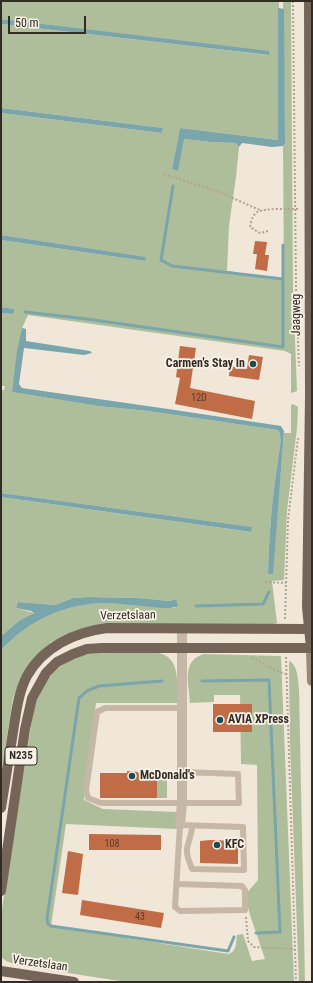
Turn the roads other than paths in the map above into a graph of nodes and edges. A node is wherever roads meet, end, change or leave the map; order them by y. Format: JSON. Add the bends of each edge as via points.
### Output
{"nodes":[{"id":1,"x":308,"y":1,"type":"edge"},
{"id":2,"x":310,"y":628,"type":"edge"},
{"id":3,"x":182,"y":629,"type":"junction"},
{"id":4,"x":311,"y":646,"type":"edge"},
{"id":5,"x":182,"y":648,"type":"junction"},
{"id":6,"x":312,"y":681,"type":"edge"},
{"id":7,"x":182,"y":708,"type":"junction"},
{"id":8,"x":182,"y":772,"type":"junction"},
{"id":9,"x":182,"y":803,"type":"junction"},
{"id":10,"x":1,"y":808,"type":"edge"},
{"id":11,"x":180,"y":825,"type":"junction"},
{"id":12,"x":192,"y":826,"type":"junction"},
{"id":13,"x":177,"y":884,"type":"junction"},
{"id":14,"x":1,"y":891,"type":"edge"},
{"id":15,"x":1,"y":971,"type":"edge"},
{"id":16,"x":74,"y":982,"type":"edge"}],
"edges":[{"from":1,"to":2,"type":"main road","name":"Jaagweg"},
{"from":2,"to":3,"type":"main road","name":"Verzetslaan","number":"N235"},
{"from":2,"to":4,"type":"main road","name":"Jaagweg"},
{"from":3,"to":5,"type":"street"},
{"from":3,"to":10,"type":"main road","name":"Verzetslaan","number":"N235","via":[[90,630],[53,646],[35,663],[26,677],[19,698]]},
{"from":4,"to":5,"type":"main road","number":"N235"},
{"from":4,"to":6,"type":"main road","name":"Jaagweg"},
{"from":5,"to":7,"type":"street"},
{"from":5,"to":14,"type":"main road","number":"N235","via":[[87,649],[57,662],[46,673],[32,698]]},
{"from":7,"to":8,"type":"street"},
{"from":7,"to":9,"type":"lane","via":[[105,708],[97,712],[86,790],[88,798],[101,803]]},
{"from":8,"to":9,"type":"street"},
{"from":8,"to":9,"type":"lane","via":[[238,774],[239,803]]},
{"from":9,"to":11,"type":"street"},
{"from":11,"to":12,"type":"lane"},
{"from":11,"to":13,"type":"lane"},
{"from":12,"to":12,"type":"lane","via":[[187,849],[192,868],[244,870],[243,827]]},
{"from":13,"to":13,"type":"lane","via":[[174,904],[180,911],[245,910],[246,890],[242,886]]},
{"from":15,"to":16,"type":"main road","name":"Verzetslaan"}]}
